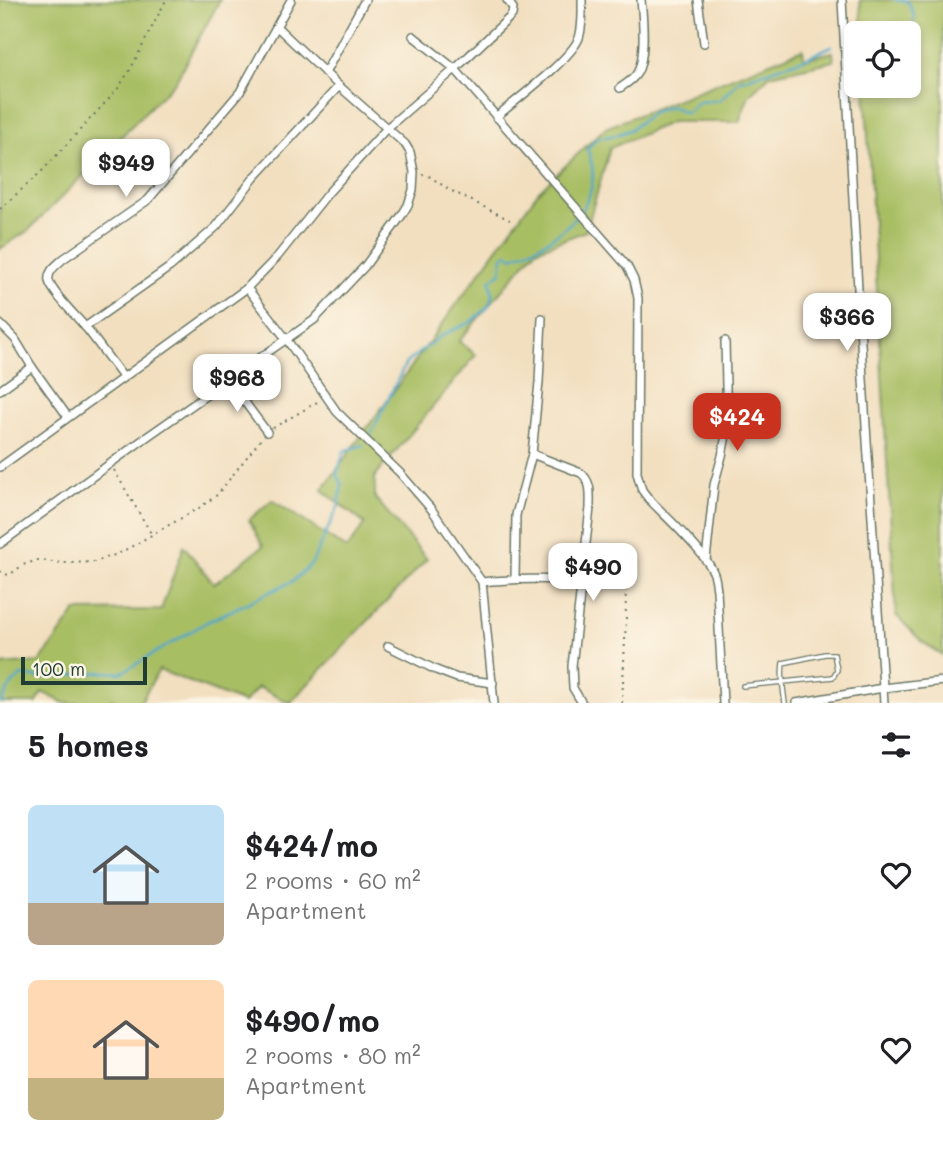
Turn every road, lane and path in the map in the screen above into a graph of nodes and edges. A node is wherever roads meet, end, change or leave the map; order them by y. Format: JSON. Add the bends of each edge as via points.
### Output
{"nodes":[{"id":1,"x":166,"y":0,"type":"edge"},
{"id":2,"x":291,"y":0,"type":"edge"},
{"id":3,"x":365,"y":0,"type":"edge"},
{"id":4,"x":507,"y":0,"type":"edge"},
{"id":5,"x":582,"y":0,"type":"edge"},
{"id":6,"x":641,"y":0,"type":"edge"},
{"id":7,"x":698,"y":0,"type":"edge"},
{"id":8,"x":842,"y":0,"type":"edge"},
{"id":9,"x":277,"y":27,"type":"junction"},
{"id":10,"x":413,"y":36,"type":"dead end"},
{"id":11,"x":704,"y":44,"type":"dead end"},
{"id":12,"x":454,"y":69,"type":"junction"},
{"id":13,"x":325,"y":73,"type":"junction"},
{"id":14,"x":339,"y":86,"type":"junction"},
{"id":15,"x":621,"y":88,"type":"dead end"},
{"id":16,"x":496,"y":117,"type":"junction"},
{"id":17,"x":387,"y":128,"type":"junction"},
{"id":18,"x":414,"y":172,"type":"junction"},
{"id":19,"x":0,"y":209,"type":"edge"},
{"id":20,"x":510,"y":220,"type":"dead end"},
{"id":21,"x":247,"y":288,"type":"junction"},
{"id":22,"x":542,"y":318,"type":"dead end"},
{"id":23,"x":0,"y":324,"type":"edge"},
{"id":24,"x":85,"y":327,"type":"junction"},
{"id":25,"x":287,"y":340,"type":"junction"},
{"id":26,"x":725,"y":341,"type":"dead end"},
{"id":27,"x":32,"y":367,"type":"junction"},
{"id":28,"x":123,"y":377,"type":"junction"},
{"id":29,"x":229,"y":380,"type":"junction"},
{"id":30,"x":0,"y":390,"type":"edge"},
{"id":31,"x":326,"y":397,"type":"junction"},
{"id":32,"x":68,"y":416,"type":"junction"},
{"id":33,"x":267,"y":432,"type":"junction"},
{"id":34,"x":532,"y":454,"type":"junction"},
{"id":35,"x":110,"y":464,"type":"junction"},
{"id":36,"x":0,"y":467,"type":"edge"},
{"id":37,"x":152,"y":535,"type":"junction"},
{"id":38,"x":0,"y":544,"type":"edge"},
{"id":39,"x":625,"y":559,"type":"dead end"},
{"id":40,"x":706,"y":561,"type":"junction"},
{"id":41,"x":0,"y":571,"type":"edge"},
{"id":42,"x":515,"y":579,"type":"junction"},
{"id":43,"x":482,"y":582,"type":"junction"},
{"id":44,"x":582,"y":584,"type":"junction"},
{"id":45,"x":388,"y":646,"type":"dead end"},
{"id":46,"x":943,"y":681,"type":"edge"},
{"id":47,"x":783,"y":682,"type":"junction"},
{"id":48,"x":493,"y":683,"type":"junction"},
{"id":49,"x":743,"y":687,"type":"dead end"},
{"id":50,"x":883,"y":688,"type":"junction"},
{"id":51,"x":815,"y":701,"type":"edge"},
{"id":52,"x":494,"y":703,"type":"edge"},
{"id":53,"x":582,"y":703,"type":"edge"},
{"id":54,"x":622,"y":703,"type":"edge"},
{"id":55,"x":723,"y":703,"type":"edge"},
{"id":56,"x":785,"y":703,"type":"edge"},
{"id":57,"x":796,"y":703,"type":"edge"},
{"id":58,"x":884,"y":703,"type":"edge"}],
"edges":[{"from":1,"to":19,"type":"path","via":[[117,90]]},
{"from":2,"to":9,"type":"street"},
{"from":3,"to":13,"type":"street"},
{"from":4,"to":12,"type":"street","via":[[512,15]]},
{"from":5,"to":16,"type":"street","via":[[582,27],[575,46]]},
{"from":6,"to":15,"type":"street","via":[[643,54],[635,76]]},
{"from":7,"to":11,"type":"street"},
{"from":8,"to":50,"type":"street"},
{"from":9,"to":13,"type":"street"},
{"from":9,"to":24,"type":"street","via":[[240,92],[148,200],[53,268],[49,282],[53,290]]},
{"from":10,"to":12,"type":"street"},
{"from":12,"to":16,"type":"street"},
{"from":12,"to":17,"type":"street"},
{"from":13,"to":14,"type":"street"},
{"from":14,"to":17,"type":"street"},
{"from":14,"to":24,"type":"street","via":[[254,178],[216,227],[170,267]]},
{"from":16,"to":40,"type":"street","via":[[632,274],[636,288],[637,473],[642,490]]},
{"from":17,"to":18,"type":"street","via":[[410,152]]},
{"from":17,"to":21,"type":"street"},
{"from":18,"to":20,"type":"path"},
{"from":18,"to":25,"type":"street","via":[[408,205],[365,266],[314,320]]},
{"from":21,"to":25,"type":"street"},
{"from":21,"to":28,"type":"street"},
{"from":22,"to":34,"type":"street"},
{"from":23,"to":27,"type":"street"},
{"from":24,"to":28,"type":"street"},
{"from":25,"to":29,"type":"street"},
{"from":25,"to":31,"type":"street"},
{"from":26,"to":40,"type":"street","via":[[727,430],[714,485]]},
{"from":27,"to":30,"type":"street"},
{"from":27,"to":32,"type":"street"},
{"from":28,"to":32,"type":"street"},
{"from":29,"to":33,"type":"street"},
{"from":29,"to":35,"type":"street"},
{"from":31,"to":33,"type":"path"},
{"from":31,"to":43,"type":"street","via":[[432,510]]},
{"from":32,"to":36,"type":"street"},
{"from":33,"to":37,"type":"path","via":[[217,495]]},
{"from":34,"to":42,"type":"street","via":[[516,515]]},
{"from":34,"to":44,"type":"street","via":[[587,478],[590,508]]},
{"from":35,"to":37,"type":"path"},
{"from":35,"to":38,"type":"street"},
{"from":37,"to":41,"type":"path","via":[[95,562],[38,560],[9,575]]},
{"from":39,"to":54,"type":"path"},
{"from":40,"to":55,"type":"street","via":[[717,590]]},
{"from":42,"to":43,"type":"street"},
{"from":42,"to":44,"type":"street"},
{"from":43,"to":48,"type":"street"},
{"from":44,"to":53,"type":"street","via":[[572,679]]},
{"from":45,"to":48,"type":"street","via":[[457,678]]},
{"from":46,"to":50,"type":"street"},
{"from":47,"to":47,"type":"lane","via":[[833,677],[836,656],[785,662]]},
{"from":47,"to":49,"type":"lane"},
{"from":47,"to":56,"type":"lane"},
{"from":48,"to":52,"type":"street"},
{"from":50,"to":51,"type":"street"},
{"from":50,"to":58,"type":"street"},
{"from":51,"to":57,"type":"street"}]}
